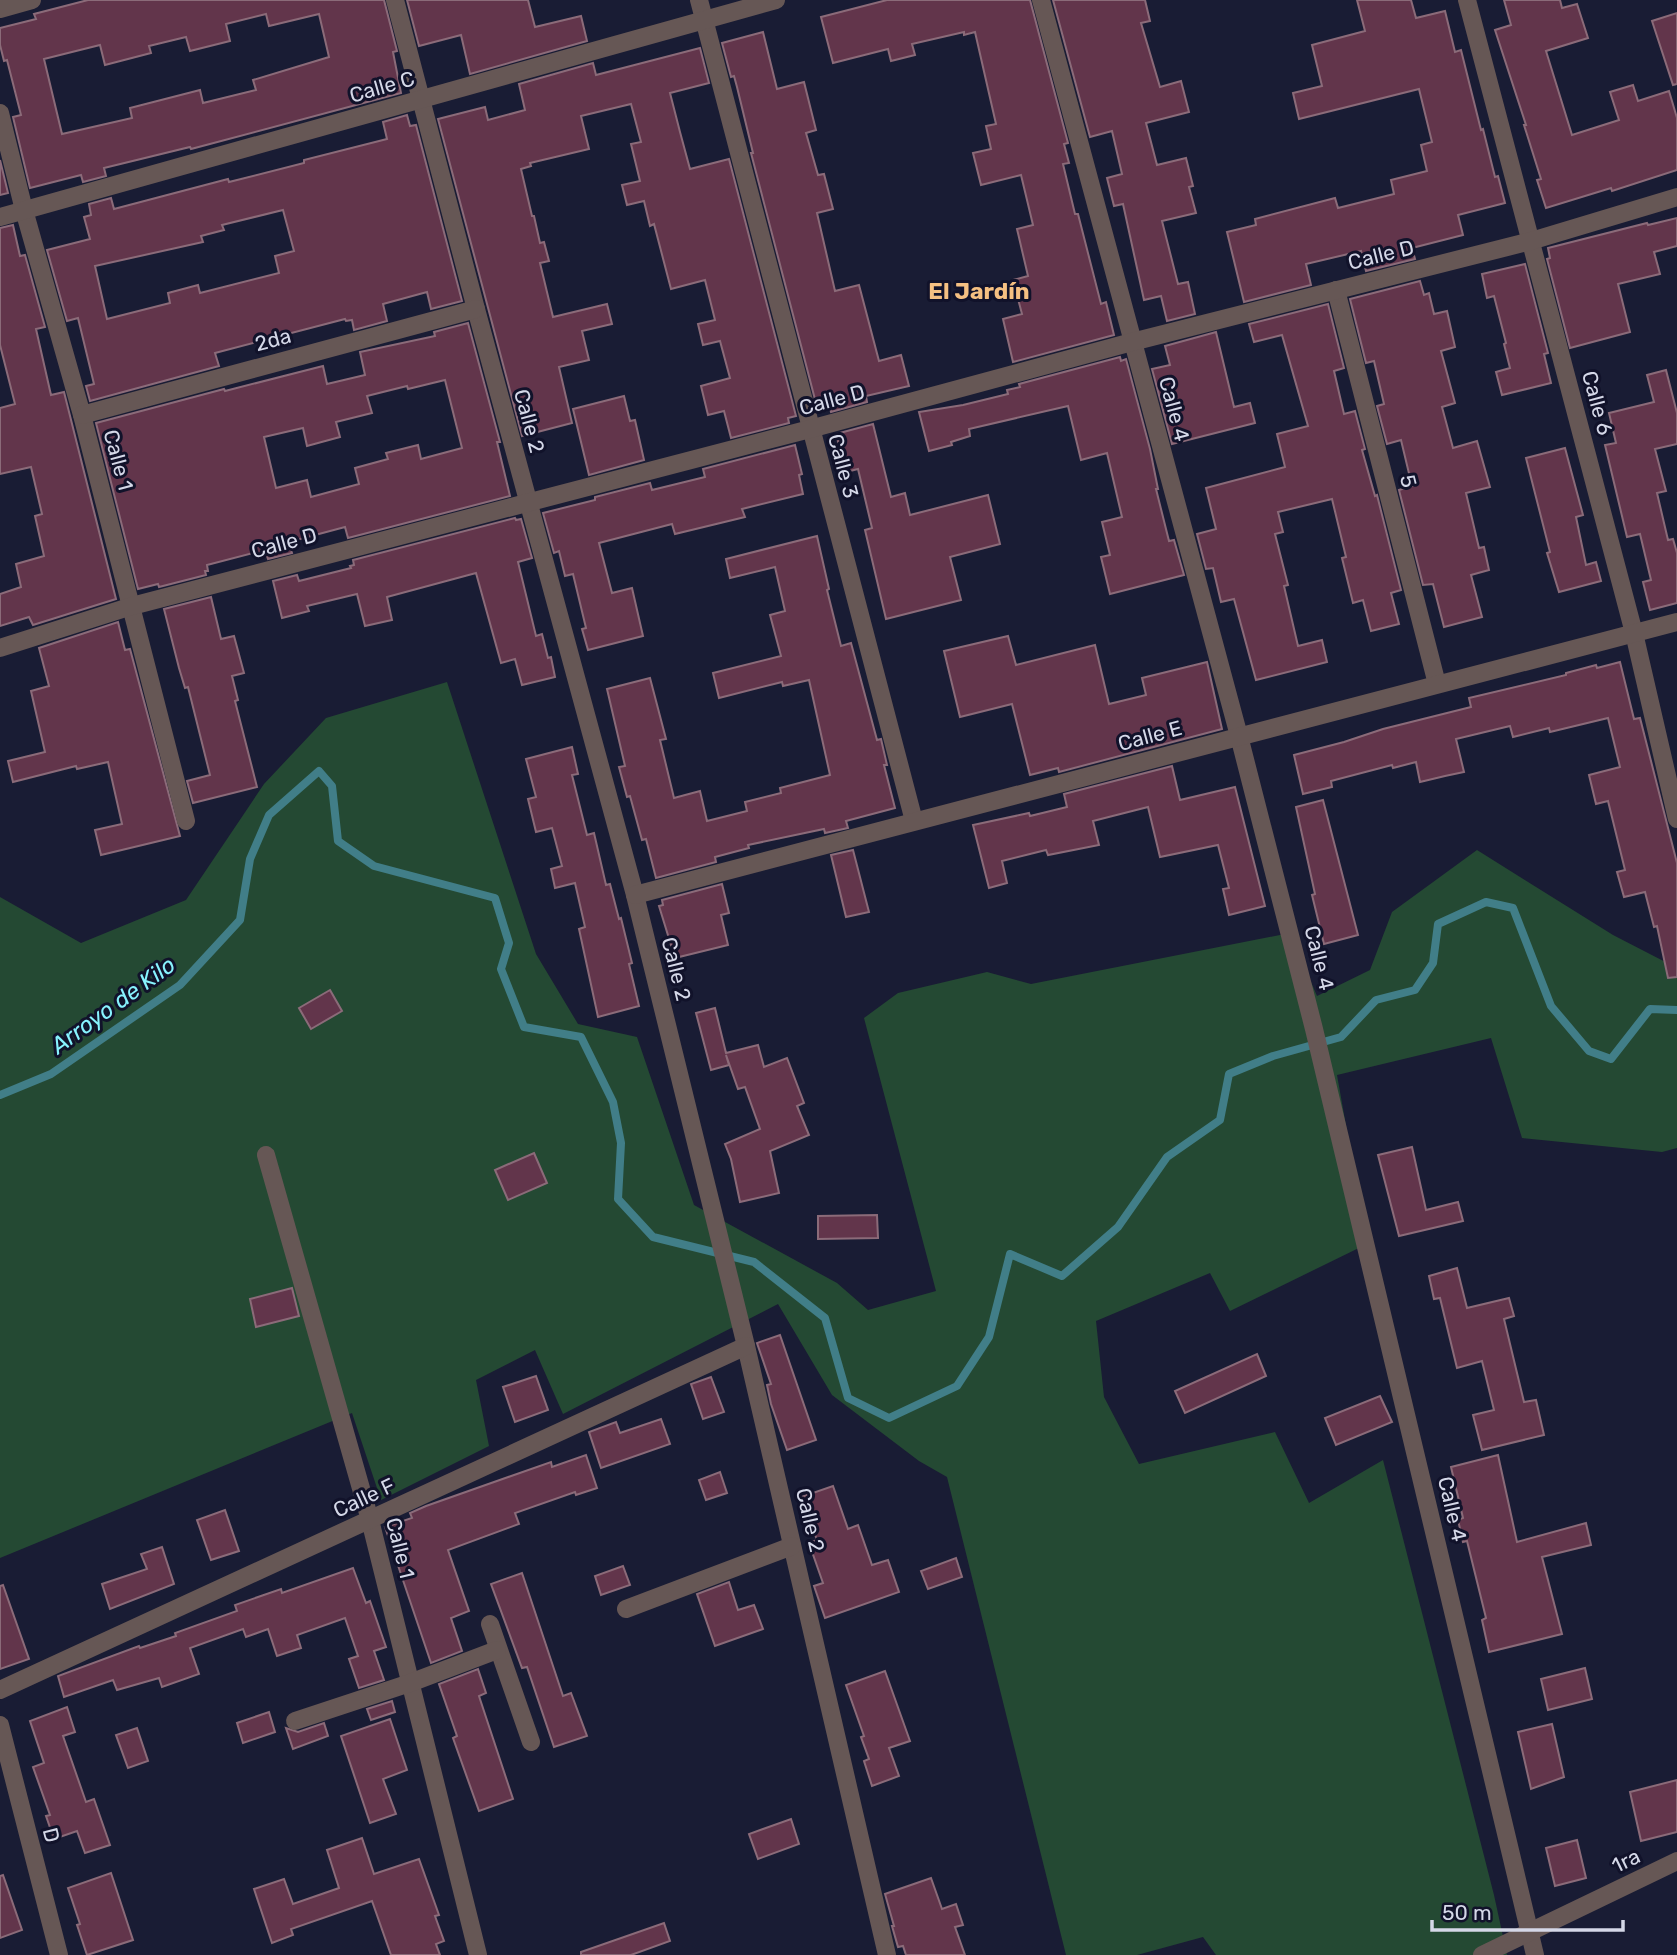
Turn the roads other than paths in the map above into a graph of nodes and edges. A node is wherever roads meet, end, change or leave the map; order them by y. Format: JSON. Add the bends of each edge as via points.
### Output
{"nodes":[{"id":1,"x":32,"y":0,"type":"edge"},
{"id":2,"x":396,"y":0,"type":"edge"},
{"id":3,"x":699,"y":0,"type":"edge"},
{"id":4,"x":776,"y":0,"type":"edge"},
{"id":5,"x":1041,"y":0,"type":"edge"},
{"id":6,"x":1467,"y":0,"type":"edge"},
{"id":7,"x":0,"y":9,"type":"edge"},
{"id":8,"x":704,"y":19,"type":"junction"},
{"id":9,"x":421,"y":100,"type":"junction"},
{"id":10,"x":0,"y":113,"type":"edge"},
{"id":11,"x":1677,"y":197,"type":"edge"},
{"id":12,"x":24,"y":210,"type":"junction"},
{"id":13,"x":0,"y":217,"type":"edge"},
{"id":14,"x":1531,"y":241,"type":"junction"},
{"id":15,"x":1336,"y":290,"type":"junction"},
{"id":16,"x":476,"y":309,"type":"junction"},
{"id":17,"x":1132,"y":342,"type":"junction"},
{"id":18,"x":82,"y":415,"type":"junction"},
{"id":19,"x":810,"y":429,"type":"junction"},
{"id":20,"x":528,"y":503,"type":"junction"},
{"id":21,"x":132,"y":606,"type":"junction"},
{"id":22,"x":1677,"y":622,"type":"edge"},
{"id":23,"x":1634,"y":633,"type":"junction"},
{"id":24,"x":0,"y":648,"type":"edge"},
{"id":25,"x":1437,"y":684,"type":"junction"},
{"id":26,"x":1239,"y":736,"type":"junction"},
{"id":27,"x":1677,"y":819,"type":"edge"},
{"id":28,"x":186,"y":821,"type":"dead end"},
{"id":29,"x":914,"y":821,"type":"junction"},
{"id":30,"x":635,"y":895,"type":"junction"},
{"id":31,"x":266,"y":1155,"type":"dead end"},
{"id":32,"x":746,"y":1346,"type":"junction"},
{"id":33,"x":370,"y":1520,"type":"junction"},
{"id":34,"x":792,"y":1546,"type":"junction"},
{"id":35,"x":625,"y":1609,"type":"dead end"},
{"id":36,"x":490,"y":1624,"type":"dead end"},
{"id":37,"x":497,"y":1650,"type":"junction"},
{"id":38,"x":410,"y":1683,"type":"junction"},
{"id":39,"x":0,"y":1690,"type":"edge"},
{"id":40,"x":295,"y":1721,"type":"dead end"},
{"id":41,"x":0,"y":1725,"type":"edge"},
{"id":42,"x":531,"y":1742,"type":"dead end"},
{"id":43,"x":1677,"y":1861,"type":"edge"},
{"id":44,"x":1529,"y":1933,"type":"junction"},
{"id":45,"x":59,"y":1955,"type":"edge"},
{"id":46,"x":478,"y":1955,"type":"edge"},
{"id":47,"x":887,"y":1955,"type":"edge"},
{"id":48,"x":1482,"y":1955,"type":"edge"},
{"id":49,"x":1535,"y":1955,"type":"edge"}],
"edges":[{"from":1,"to":7,"type":"street"},
{"from":2,"to":9,"type":"street","name":"Calle 2"},
{"from":3,"to":8,"type":"street","name":"Calle 3"},
{"from":4,"to":8,"type":"street","name":"Calle C"},
{"from":5,"to":17,"type":"street","name":"Calle 4"},
{"from":6,"to":14,"type":"street","name":"Calle 6"},
{"from":8,"to":9,"type":"street","name":"Calle C"},
{"from":8,"to":19,"type":"street","name":"Calle 3"},
{"from":9,"to":12,"type":"street","name":"Calle C"},
{"from":9,"to":16,"type":"street","name":"Calle 2"},
{"from":10,"to":12,"type":"street","name":"Calle 1"},
{"from":11,"to":14,"type":"street","name":"Calle D"},
{"from":12,"to":13,"type":"street","name":"Calle C"},
{"from":12,"to":18,"type":"street","name":"Calle 1"},
{"from":14,"to":15,"type":"street","name":"Calle D"},
{"from":14,"to":23,"type":"street","name":"Calle 6"},
{"from":15,"to":17,"type":"street","name":"Calle D"},
{"from":15,"to":25,"type":"street","name":"5"},
{"from":16,"to":18,"type":"street","name":"2da"},
{"from":16,"to":20,"type":"street","name":"Calle 2"},
{"from":17,"to":19,"type":"street","name":"Calle D"},
{"from":17,"to":26,"type":"street","name":"Calle 4"},
{"from":18,"to":21,"type":"street","name":"Calle 1"},
{"from":19,"to":20,"type":"street","name":"Calle D"},
{"from":19,"to":29,"type":"street","name":"Calle 3"},
{"from":20,"to":21,"type":"street","name":"Calle D"},
{"from":20,"to":30,"type":"street","name":"Calle 2"},
{"from":21,"to":24,"type":"street","name":"Calle D"},
{"from":21,"to":28,"type":"street","name":"Calle 1"},
{"from":22,"to":23,"type":"street","name":"Calle E"},
{"from":23,"to":25,"type":"street","name":"Calle E"},
{"from":23,"to":27,"type":"street","name":"Calle 6"},
{"from":25,"to":26,"type":"street","name":"Calle E"},
{"from":26,"to":29,"type":"street","name":"Calle E"},
{"from":26,"to":44,"type":"street","name":"Calle 4","via":[[1314,1029]]},
{"from":29,"to":30,"type":"street","name":"Calle E"},
{"from":30,"to":32,"type":"street","name":"Calle 2"},
{"from":31,"to":33,"type":"street","name":"Calle 1"},
{"from":32,"to":33,"type":"street","name":"Calle F"},
{"from":32,"to":34,"type":"street","name":"Calle 2"},
{"from":33,"to":38,"type":"street","name":"Calle 1"},
{"from":33,"to":39,"type":"street","name":"Calle F"},
{"from":34,"to":35,"type":"street"},
{"from":34,"to":47,"type":"street","name":"Calle 2"},
{"from":36,"to":37,"type":"street"},
{"from":37,"to":38,"type":"street"},
{"from":37,"to":42,"type":"street"},
{"from":38,"to":40,"type":"street"},
{"from":38,"to":46,"type":"street","name":"Calle 1"},
{"from":41,"to":45,"type":"street","name":"D"},
{"from":43,"to":44,"type":"street","name":"1ra"},
{"from":44,"to":48,"type":"street","name":"1ra"},
{"from":44,"to":49,"type":"street","name":"Calle 4"}]}
